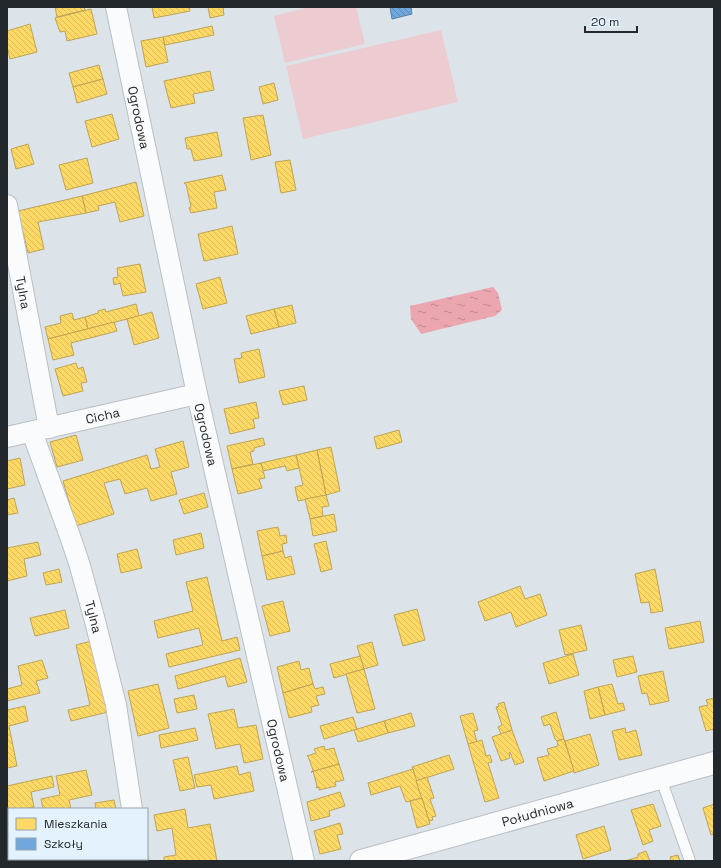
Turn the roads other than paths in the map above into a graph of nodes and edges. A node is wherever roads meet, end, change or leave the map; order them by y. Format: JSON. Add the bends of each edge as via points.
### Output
{"nodes":[{"id":1,"x":116,"y":7,"type":"edge"},
{"id":2,"x":7,"y":205,"type":"edge"},
{"id":3,"x":197,"y":394,"type":"junction"},
{"id":4,"x":41,"y":430,"type":"junction"},
{"id":5,"x":7,"y":437,"type":"edge"},
{"id":6,"x":714,"y":763,"type":"edge"},
{"id":7,"x":659,"y":773,"type":"junction"},
{"id":8,"x":132,"y":808,"type":"edge"},
{"id":9,"x":304,"y":861,"type":"edge"},
{"id":10,"x":361,"y":861,"type":"edge"},
{"id":11,"x":690,"y":861,"type":"edge"}],
"edges":[{"from":1,"to":3,"type":"street","name":"Ogrodowa"},
{"from":2,"to":4,"type":"street","name":"Tylna"},
{"from":3,"to":4,"type":"street","name":"Cicha"},
{"from":3,"to":9,"type":"street","name":"Ogrodowa"},
{"from":4,"to":5,"type":"street","name":"Cicha"},
{"from":4,"to":8,"type":"street","name":"Tylna","via":[[116,705]]},
{"from":6,"to":7,"type":"street","name":"Południowa"},
{"from":7,"to":10,"type":"street","name":"Południowa"},
{"from":7,"to":11,"type":"lane"}]}
